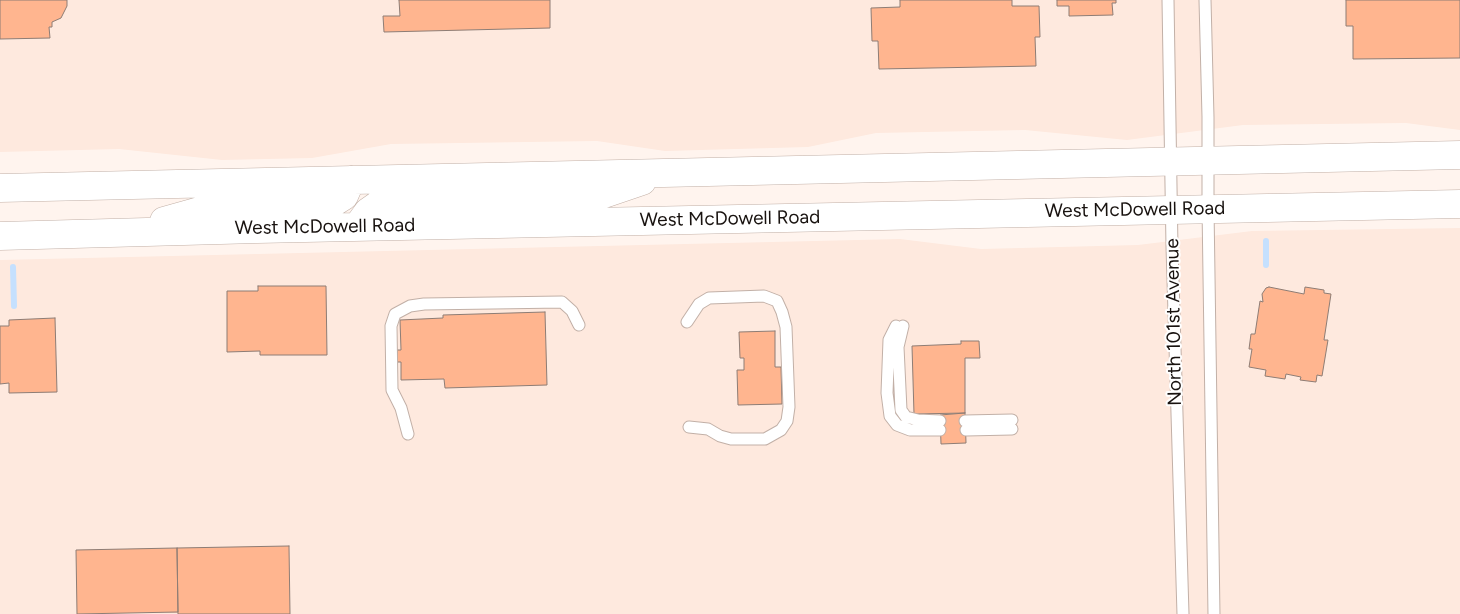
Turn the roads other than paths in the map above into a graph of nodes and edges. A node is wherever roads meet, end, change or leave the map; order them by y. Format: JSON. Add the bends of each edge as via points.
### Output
{"nodes":[{"id":1,"x":1168,"y":0,"type":"edge"},
{"id":2,"x":1205,"y":0,"type":"edge"},
{"id":3,"x":1460,"y":155,"type":"edge"},
{"id":4,"x":1208,"y":160,"type":"junction"},
{"id":5,"x":1171,"y":162,"type":"junction"},
{"id":6,"x":664,"y":173,"type":"junction"},
{"id":7,"x":351,"y":180,"type":"junction"},
{"id":8,"x":0,"y":188,"type":"edge"},
{"id":9,"x":1460,"y":204,"type":"edge"},
{"id":10,"x":1208,"y":208,"type":"junction"},
{"id":11,"x":1172,"y":209,"type":"junction"},
{"id":12,"x":358,"y":227,"type":"junction"},
{"id":13,"x":125,"y":233,"type":"junction"},
{"id":14,"x":0,"y":236,"type":"edge"},
{"id":15,"x":687,"y":322,"type":"dead end"},
{"id":16,"x":579,"y":325,"type":"dead end"},
{"id":17,"x":900,"y":326,"type":"dead end"},
{"id":18,"x":1012,"y":424,"type":"dead end"},
{"id":19,"x":940,"y":426,"type":"dead end"},
{"id":20,"x":966,"y":426,"type":"dead end"},
{"id":21,"x":689,"y":428,"type":"dead end"},
{"id":22,"x":408,"y":434,"type":"dead end"},
{"id":23,"x":1183,"y":614,"type":"edge"},
{"id":24,"x":1214,"y":614,"type":"edge"}],
"edges":[{"from":1,"to":5,"type":"lane","name":"North 101st Avenue"},
{"from":2,"to":4,"type":"lane","name":"North 101st Avenue"},
{"from":3,"to":4,"type":"main road"},
{"from":4,"to":5,"type":"main road"},
{"from":4,"to":10,"type":"lane","name":"North 101st Avenue"},
{"from":5,"to":6,"type":"main road"},
{"from":5,"to":11,"type":"lane","name":"North 101st Avenue"},
{"from":6,"to":7,"type":"main road"},
{"from":6,"to":12,"type":"main road","via":[[595,197],[390,200],[368,212]]},
{"from":7,"to":8,"type":"main road"},
{"from":7,"to":13,"type":"main road","via":[[344,196],[321,205],[214,207]]},
{"from":9,"to":10,"type":"main road","name":"West McDowell Road"},
{"from":10,"to":11,"type":"main road","name":"West McDowell Road"},
{"from":10,"to":24,"type":"lane","name":"North 101st Avenue"},
{"from":11,"to":12,"type":"main road","name":"West McDowell Road"},
{"from":11,"to":23,"type":"lane","name":"North 101st Avenue"},
{"from":12,"to":13,"type":"main road","name":"West McDowell Road"},
{"from":13,"to":14,"type":"main road","name":"West McDowell Road"},
{"from":15,"to":21,"type":"lane","via":[[698,304],[709,298],[764,296],[777,301],[786,327],[789,407],[782,430],[765,439],[731,439],[708,429]]},
{"from":16,"to":22,"type":"lane","via":[[572,311],[562,302],[424,304],[410,306],[395,314],[390,326],[392,390]]},
{"from":17,"to":19,"type":"lane","via":[[889,340],[887,393],[890,416],[897,425],[910,430]]},
{"from":18,"to":20,"type":"lane"}]}
